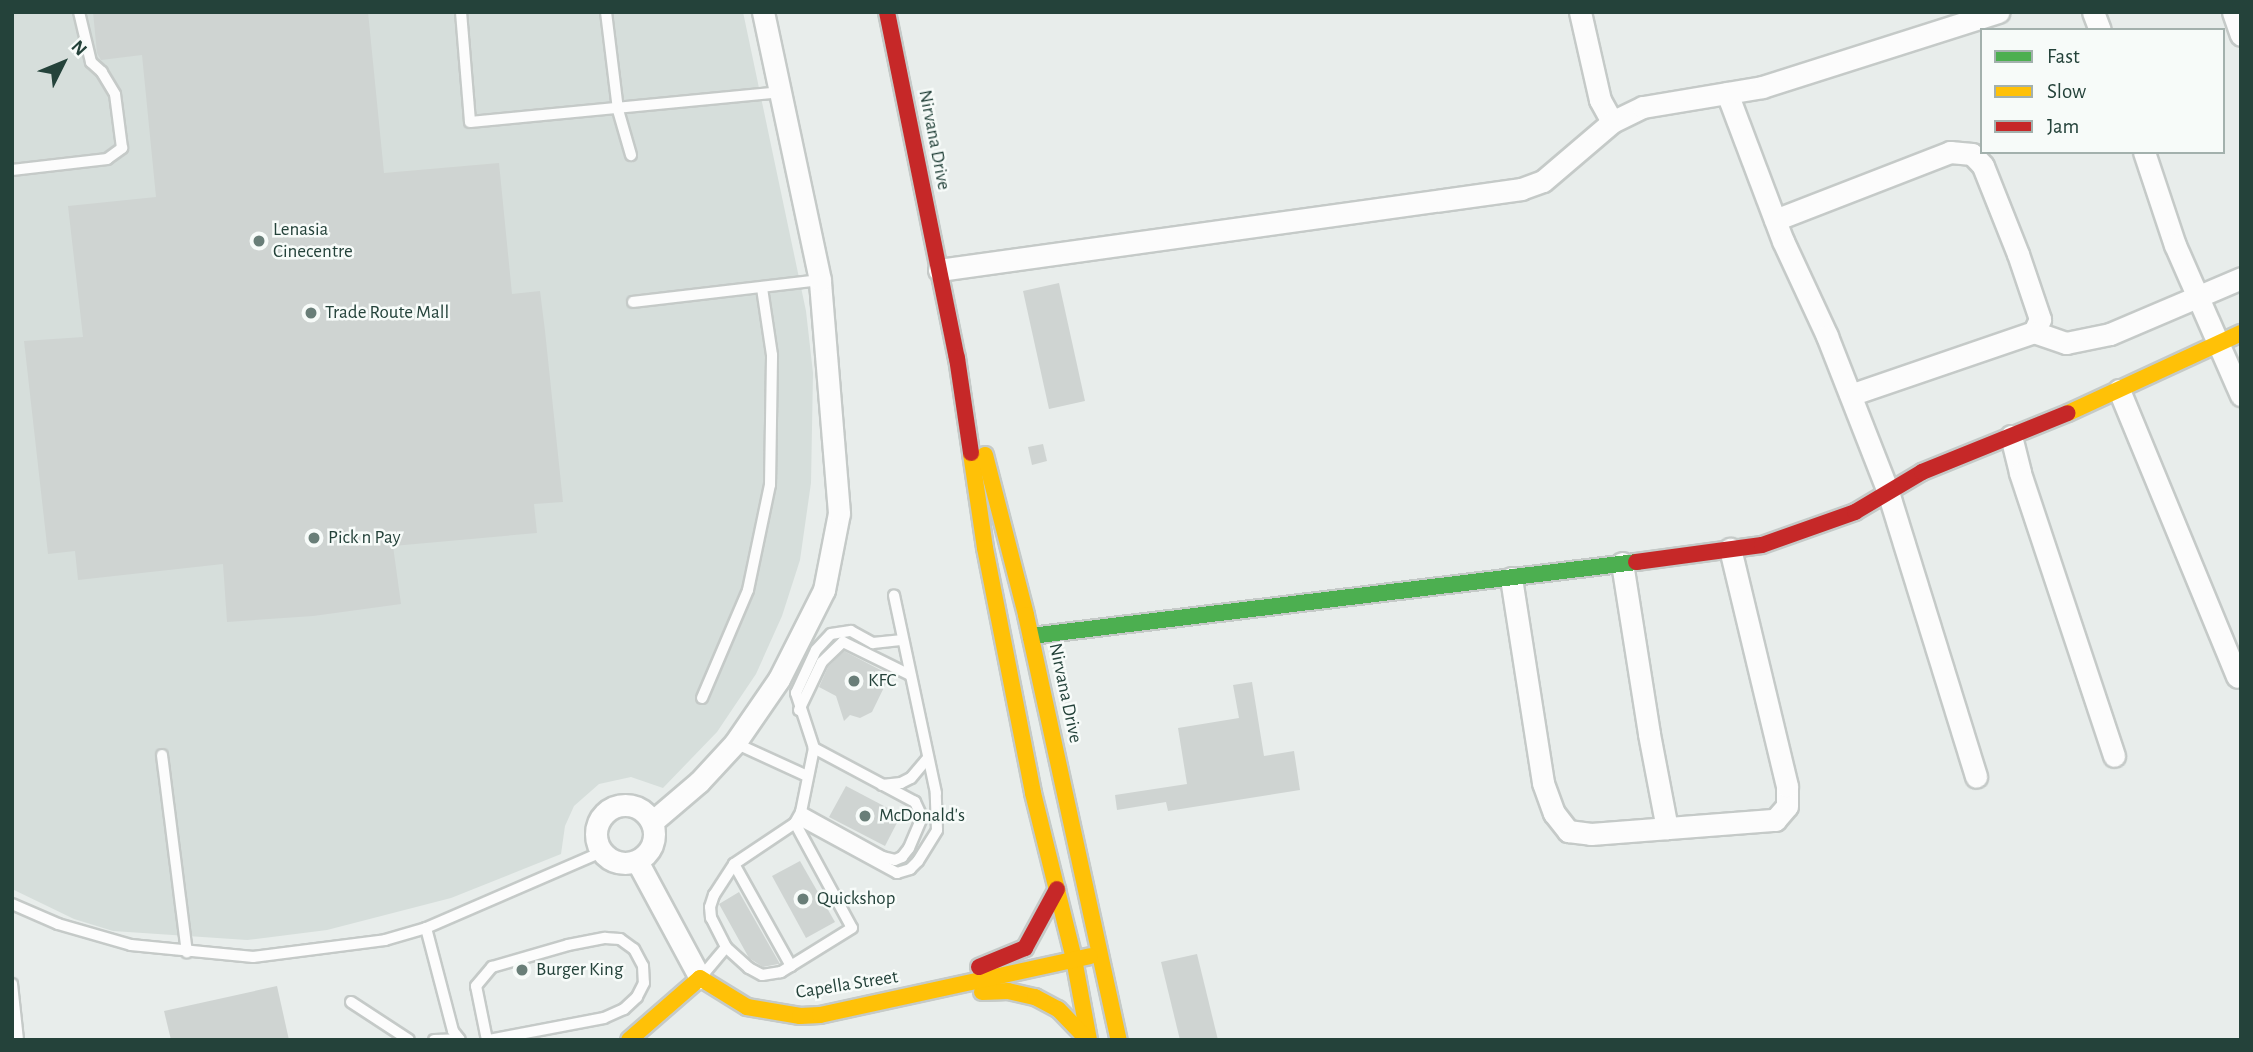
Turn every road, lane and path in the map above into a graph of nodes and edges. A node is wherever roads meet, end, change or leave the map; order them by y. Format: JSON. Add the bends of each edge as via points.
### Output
{"nodes":[{"id":1,"x":79,"y":12,"type":"edge"},
{"id":2,"x":461,"y":12,"type":"edge"},
{"id":3,"x":606,"y":12,"type":"edge"},
{"id":4,"x":763,"y":12,"type":"edge"},
{"id":5,"x":887,"y":12,"type":"edge"},
{"id":6,"x":1580,"y":12,"type":"edge"},
{"id":7,"x":1998,"y":12,"type":"edge"},
{"id":8,"x":2233,"y":12,"type":"edge"},
{"id":9,"x":2241,"y":35,"type":"edge"},
{"id":10,"x":780,"y":92,"type":"junction"},
{"id":11,"x":1727,"y":93,"type":"junction"},
{"id":12,"x":618,"y":110,"type":"junction"},
{"id":13,"x":1612,"y":122,"type":"junction"},
{"id":14,"x":2145,"y":154,"type":"edge"},
{"id":15,"x":631,"y":155,"type":"dead end"},
{"id":16,"x":12,"y":170,"type":"edge"},
{"id":17,"x":1775,"y":220,"type":"junction"},
{"id":18,"x":939,"y":270,"type":"junction"},
{"id":19,"x":2241,"y":278,"type":"edge"},
{"id":20,"x":820,"y":280,"type":"junction"},
{"id":21,"x":762,"y":288,"type":"junction"},
{"id":22,"x":2196,"y":296,"type":"junction"},
{"id":23,"x":633,"y":302,"type":"dead end"},
{"id":24,"x":2034,"y":332,"type":"junction"},
{"id":25,"x":2241,"y":333,"type":"edge"},
{"id":26,"x":2217,"y":344,"type":"junction"},
{"id":27,"x":957,"y":358,"type":"junction"},
{"id":28,"x":2119,"y":390,"type":"junction"},
{"id":29,"x":1850,"y":395,"type":"junction"},
{"id":30,"x":2241,"y":395,"type":"edge"},
{"id":31,"x":2011,"y":436,"type":"junction"},
{"id":32,"x":1888,"y":492,"type":"junction"},
{"id":33,"x":1730,"y":549,"type":"junction"},
{"id":34,"x":1622,"y":563,"type":"junction"},
{"id":35,"x":1511,"y":578,"type":"junction"},
{"id":36,"x":894,"y":594,"type":"dead end"},
{"id":37,"x":1031,"y":636,"type":"junction"},
{"id":38,"x":903,"y":640,"type":"junction"},
{"id":39,"x":911,"y":675,"type":"junction"},
{"id":40,"x":2237,"y":677,"type":"dead end"},
{"id":41,"x":702,"y":698,"type":"dead end"},
{"id":42,"x":799,"y":709,"type":"junction"},
{"id":43,"x":735,"y":743,"type":"junction"},
{"id":44,"x":814,"y":748,"type":"junction"},
{"id":45,"x":162,"y":755,"type":"dead end"},
{"id":46,"x":2114,"y":756,"type":"dead end"},
{"id":47,"x":928,"y":759,"type":"junction"},
{"id":48,"x":807,"y":776,"type":"junction"},
{"id":49,"x":1976,"y":777,"type":"dead end"},
{"id":50,"x":882,"y":785,"type":"junction"},
{"id":51,"x":798,"y":818,"type":"junction"},
{"id":52,"x":652,"y":822,"type":"junction"},
{"id":53,"x":1667,"y":828,"type":"junction"},
{"id":54,"x":602,"y":852,"type":"junction"},
{"id":55,"x":637,"y":861,"type":"junction"},
{"id":56,"x":734,"y":864,"type":"junction"},
{"id":57,"x":1057,"y":888,"type":"junction"},
{"id":58,"x":12,"y":904,"type":"edge"},
{"id":59,"x":426,"y":928,"type":"junction"},
{"id":60,"x":726,"y":947,"type":"junction"},
{"id":61,"x":187,"y":952,"type":"junction"},
{"id":62,"x":1101,"y":954,"type":"junction"},
{"id":63,"x":1074,"y":960,"type":"junction"},
{"id":64,"x":791,"y":966,"type":"junction"},
{"id":65,"x":700,"y":978,"type":"junction"},
{"id":66,"x":12,"y":984,"type":"edge"},
{"id":67,"x":912,"y":996,"type":"junction"},
{"id":68,"x":351,"y":1002,"type":"dead end"},
{"id":69,"x":460,"y":1039,"type":"edge"},
{"id":70,"x":18,"y":1040,"type":"edge"},
{"id":71,"x":409,"y":1040,"type":"edge"},
{"id":72,"x":434,"y":1040,"type":"edge"},
{"id":73,"x":488,"y":1040,"type":"edge"},
{"id":74,"x":629,"y":1040,"type":"edge"},
{"id":75,"x":1089,"y":1040,"type":"edge"},
{"id":76,"x":1119,"y":1040,"type":"edge"}],
"edges":[{"from":1,"to":16,"type":"lane","via":[[91,62],[115,94],[122,148],[114,156],[94,162]]},
{"from":2,"to":12,"type":"lane","via":[[470,122]]},
{"from":3,"to":12,"type":"lane"},
{"from":4,"to":10,"type":"street"},
{"from":5,"to":18,"type":"main road","name":"Nirvana Drive"},
{"from":6,"to":13,"type":"street","via":[[1600,100]]},
{"from":7,"to":11,"type":"street","via":[[1762,87]]},
{"from":8,"to":9,"type":"street"},
{"from":10,"to":12,"type":"lane"},
{"from":10,"to":20,"type":"street"},
{"from":11,"to":13,"type":"street","via":[[1643,107]]},
{"from":11,"to":17,"type":"street"},
{"from":12,"to":15,"type":"lane"},
{"from":13,"to":18,"type":"street","via":[[1552,174],[1521,189]]},
{"from":14,"to":22,"type":"street"},
{"from":17,"to":24,"type":"street","via":[[1950,152],[1972,154],[1983,166],[2018,254],[2040,319]]},
{"from":17,"to":29,"type":"street"},
{"from":18,"to":27,"type":"main road","name":"Nirvana Drive"},
{"from":19,"to":22,"type":"street"},
{"from":20,"to":21,"type":"lane"},
{"from":20,"to":43,"type":"street","via":[[839,513],[824,590],[779,679]]},
{"from":21,"to":23,"type":"lane"},
{"from":21,"to":41,"type":"lane","via":[[772,355],[770,485],[748,590]]},
{"from":22,"to":24,"type":"street","via":[[2110,334],[2066,343]]},
{"from":22,"to":26,"type":"street"},
{"from":24,"to":29,"type":"street"},
{"from":25,"to":26,"type":"main road"},
{"from":26,"to":28,"type":"main road"},
{"from":26,"to":30,"type":"street"},
{"from":27,"to":37,"type":"main road","name":"Nirvana Drive","via":[[999,500]]},
{"from":27,"to":57,"type":"main road","name":"Nirvana Drive","via":[[985,548],[1033,793]]},
{"from":28,"to":31,"type":"main road"},
{"from":28,"to":40,"type":"street"},
{"from":29,"to":32,"type":"street"},
{"from":31,"to":32,"type":"main road","via":[[1922,472]]},
{"from":31,"to":46,"type":"street"},
{"from":32,"to":33,"type":"main road","via":[[1843,516],[1762,545]]},
{"from":32,"to":49,"type":"street"},
{"from":33,"to":34,"type":"main road"},
{"from":33,"to":53,"type":"street","via":[[1787,786],[1787,807],[1775,820]]},
{"from":34,"to":35,"type":"main road"},
{"from":34,"to":53,"type":"street"},
{"from":35,"to":37,"type":"main road"},
{"from":35,"to":53,"type":"street","via":[[1543,783],[1554,813],[1569,831],[1591,834]]},
{"from":36,"to":38,"type":"lane"},
{"from":37,"to":62,"type":"main road","name":"Nirvana Drive"},
{"from":38,"to":39,"type":"lane"},
{"from":38,"to":42,"type":"lane","via":[[873,643],[851,631],[831,634],[816,650],[796,693]]},
{"from":39,"to":42,"type":"lane","via":[[843,642],[822,662]]},
{"from":39,"to":47,"type":"lane"},
{"from":42,"to":44,"type":"lane"},
{"from":43,"to":48,"type":"lane"},
{"from":43,"to":52,"type":"street"},
{"from":44,"to":48,"type":"lane"},
{"from":44,"to":50,"type":"lane"},
{"from":45,"to":61,"type":"lane"},
{"from":47,"to":50,"type":"lane","via":[[911,778]]},
{"from":47,"to":51,"type":"lane","via":[[939,814],[937,830],[925,854],[910,869],[888,870]]},
{"from":48,"to":51,"type":"lane"},
{"from":50,"to":51,"type":"lane","via":[[915,802],[922,817],[899,859],[883,857]]},
{"from":51,"to":56,"type":"lane"},
{"from":51,"to":64,"type":"lane","via":[[852,926]]},
{"from":52,"to":54,"type":"street","via":[[646,813],[628,804],[609,809],[597,824],[597,844]]},
{"from":52,"to":55,"type":"street","via":[[654,840]]},
{"from":54,"to":55,"type":"street","via":[[618,862]]},
{"from":54,"to":59,"type":"lane"},
{"from":55,"to":65,"type":"street"},
{"from":56,"to":60,"type":"lane","via":[[710,907]]},
{"from":56,"to":64,"type":"lane"},
{"from":57,"to":63,"type":"main road","name":"Nirvana Drive"},
{"from":57,"to":67,"type":"main road","via":[[1025,948]]},
{"from":58,"to":61,"type":"lane","via":[[58,924],[119,941]]},
{"from":59,"to":61,"type":"lane","via":[[385,940],[253,957]]},
{"from":59,"to":69,"type":"lane","via":[[453,1031]]},
{"from":60,"to":64,"type":"lane","via":[[762,975]]},
{"from":60,"to":65,"type":"lane"},
{"from":62,"to":63,"type":"main road","name":"Capella Street"},
{"from":62,"to":76,"type":"main road","name":"Nirvana Drive"},
{"from":63,"to":67,"type":"main road","name":"Capella Street"},
{"from":63,"to":75,"type":"main road","name":"Nirvana Drive"},
{"from":65,"to":67,"type":"main road","name":"Capella Street","via":[[747,1007],[784,1015],[820,1015]]},
{"from":65,"to":74,"type":"main road"},
{"from":66,"to":70,"type":"lane"},
{"from":67,"to":75,"type":"main road","via":[[1025,993],[1051,1004]]},
{"from":68,"to":71,"type":"lane"},
{"from":69,"to":72,"type":"lane"},
{"from":73,"to":73,"type":"lane","via":[[604,1018],[624,1009],[644,983],[643,965],[634,949],[620,939],[606,938],[492,968],[476,986]]}]}
